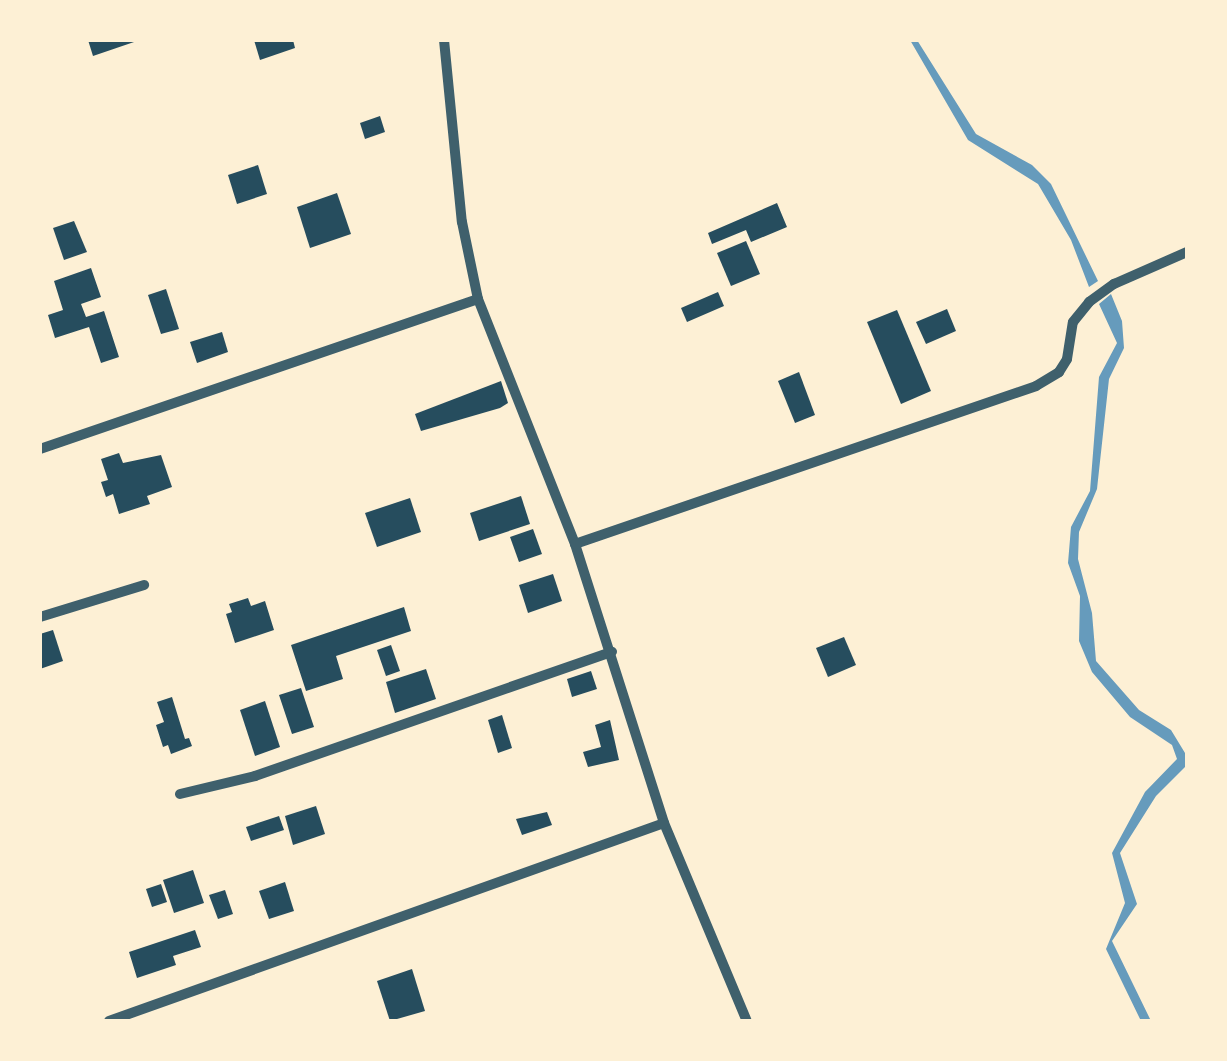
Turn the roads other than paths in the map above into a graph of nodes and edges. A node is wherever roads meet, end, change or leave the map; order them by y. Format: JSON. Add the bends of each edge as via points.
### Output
{"nodes":[{"id":1,"x":444,"y":40,"type":"edge"},
{"id":2,"x":1187,"y":252,"type":"edge"},
{"id":3,"x":478,"y":299,"type":"junction"},
{"id":4,"x":40,"y":449,"type":"edge"},
{"id":5,"x":575,"y":544,"type":"junction"},
{"id":6,"x":144,"y":585,"type":"dead end"},
{"id":7,"x":40,"y":617,"type":"edge"},
{"id":8,"x":612,"y":652,"type":"junction"},
{"id":9,"x":180,"y":794,"type":"dead end"},
{"id":10,"x":664,"y":823,"type":"junction"},
{"id":11,"x":110,"y":1021,"type":"edge"},
{"id":12,"x":748,"y":1021,"type":"edge"}],
"edges":[{"from":1,"to":3,"type":"street","via":[[462,222]]},
{"from":2,"to":5,"type":"street","via":[[1088,302],[1073,322],[1060,372],[1036,386]]},
{"from":3,"to":4,"type":"street"},
{"from":3,"to":5,"type":"street"},
{"from":5,"to":8,"type":"street"},
{"from":6,"to":7,"type":"street"},
{"from":8,"to":9,"type":"street","via":[[255,776]]},
{"from":8,"to":10,"type":"street"},
{"from":10,"to":11,"type":"street"},
{"from":10,"to":12,"type":"street"}]}
